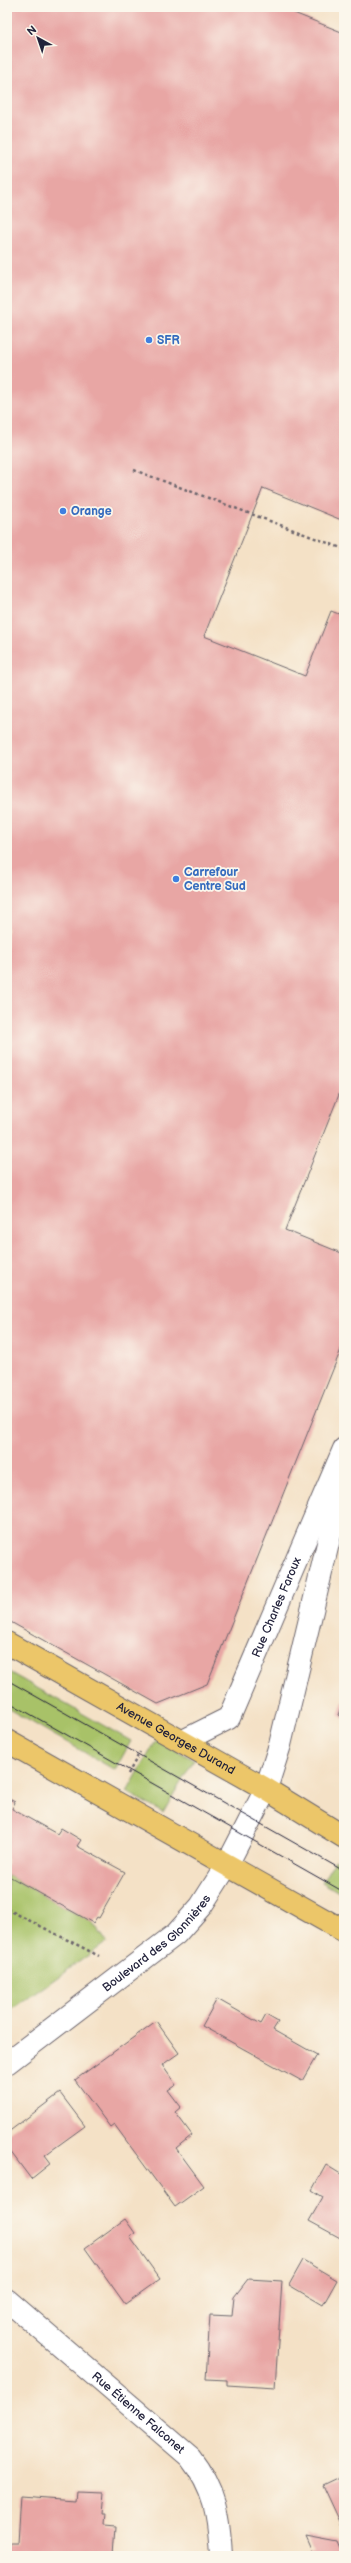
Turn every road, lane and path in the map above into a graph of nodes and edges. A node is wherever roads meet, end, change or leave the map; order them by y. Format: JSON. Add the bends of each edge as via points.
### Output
{"nodes":[{"id":1,"x":134,"y":470,"type":"dead end"},
{"id":2,"x":344,"y":549,"type":"edge"},
{"id":3,"x":344,"y":1449,"type":"edge"},
{"id":4,"x":344,"y":1476,"type":"edge"},
{"id":5,"x":7,"y":1643,"type":"edge"},
{"id":6,"x":152,"y":1726,"type":"junction"},
{"id":7,"x":7,"y":1741,"type":"edge"},
{"id":8,"x":183,"y":1741,"type":"junction"},
{"id":9,"x":266,"y":1789,"type":"junction"},
{"id":10,"x":112,"y":1800,"type":"junction"},
{"id":11,"x":344,"y":1837,"type":"edge"},
{"id":12,"x":227,"y":1865,"type":"junction"},
{"id":13,"x":7,"y":1909,"type":"edge"},
{"id":14,"x":344,"y":1931,"type":"edge"},
{"id":15,"x":130,"y":1971,"type":"junction"},
{"id":16,"x":7,"y":2063,"type":"edge"},
{"id":17,"x":7,"y":2300,"type":"edge"},
{"id":18,"x":221,"y":2556,"type":"edge"}],
"edges":[{"from":1,"to":2,"type":"path"},
{"from":3,"to":8,"type":"street","name":"Rue Charles Faroux","via":[[228,1718]]},
{"from":4,"to":9,"type":"street","via":[[280,1745]]},
{"from":5,"to":6,"type":"main road","name":"Avenue Georges Durand"},
{"from":6,"to":8,"type":"main road","name":"Avenue Georges Durand"},
{"from":6,"to":10,"type":"path"},
{"from":7,"to":10,"type":"main road"},
{"from":8,"to":9,"type":"main road","name":"Avenue Georges Durand"},
{"from":9,"to":11,"type":"main road","name":"Avenue Georges Durand"},
{"from":9,"to":12,"type":"street","name":"Boulevard des Glonnières"},
{"from":10,"to":12,"type":"main road"},
{"from":12,"to":14,"type":"main road"},
{"from":12,"to":15,"type":"street","name":"Boulevard des Glonnières","via":[[201,1906],[176,1934]]},
{"from":13,"to":15,"type":"path"},
{"from":15,"to":16,"type":"street","name":"Boulevard des Glonnières"},
{"from":17,"to":18,"type":"street","name":"Rue Étienne Falconet","via":[[190,2457],[204,2478],[220,2521]]}]}
